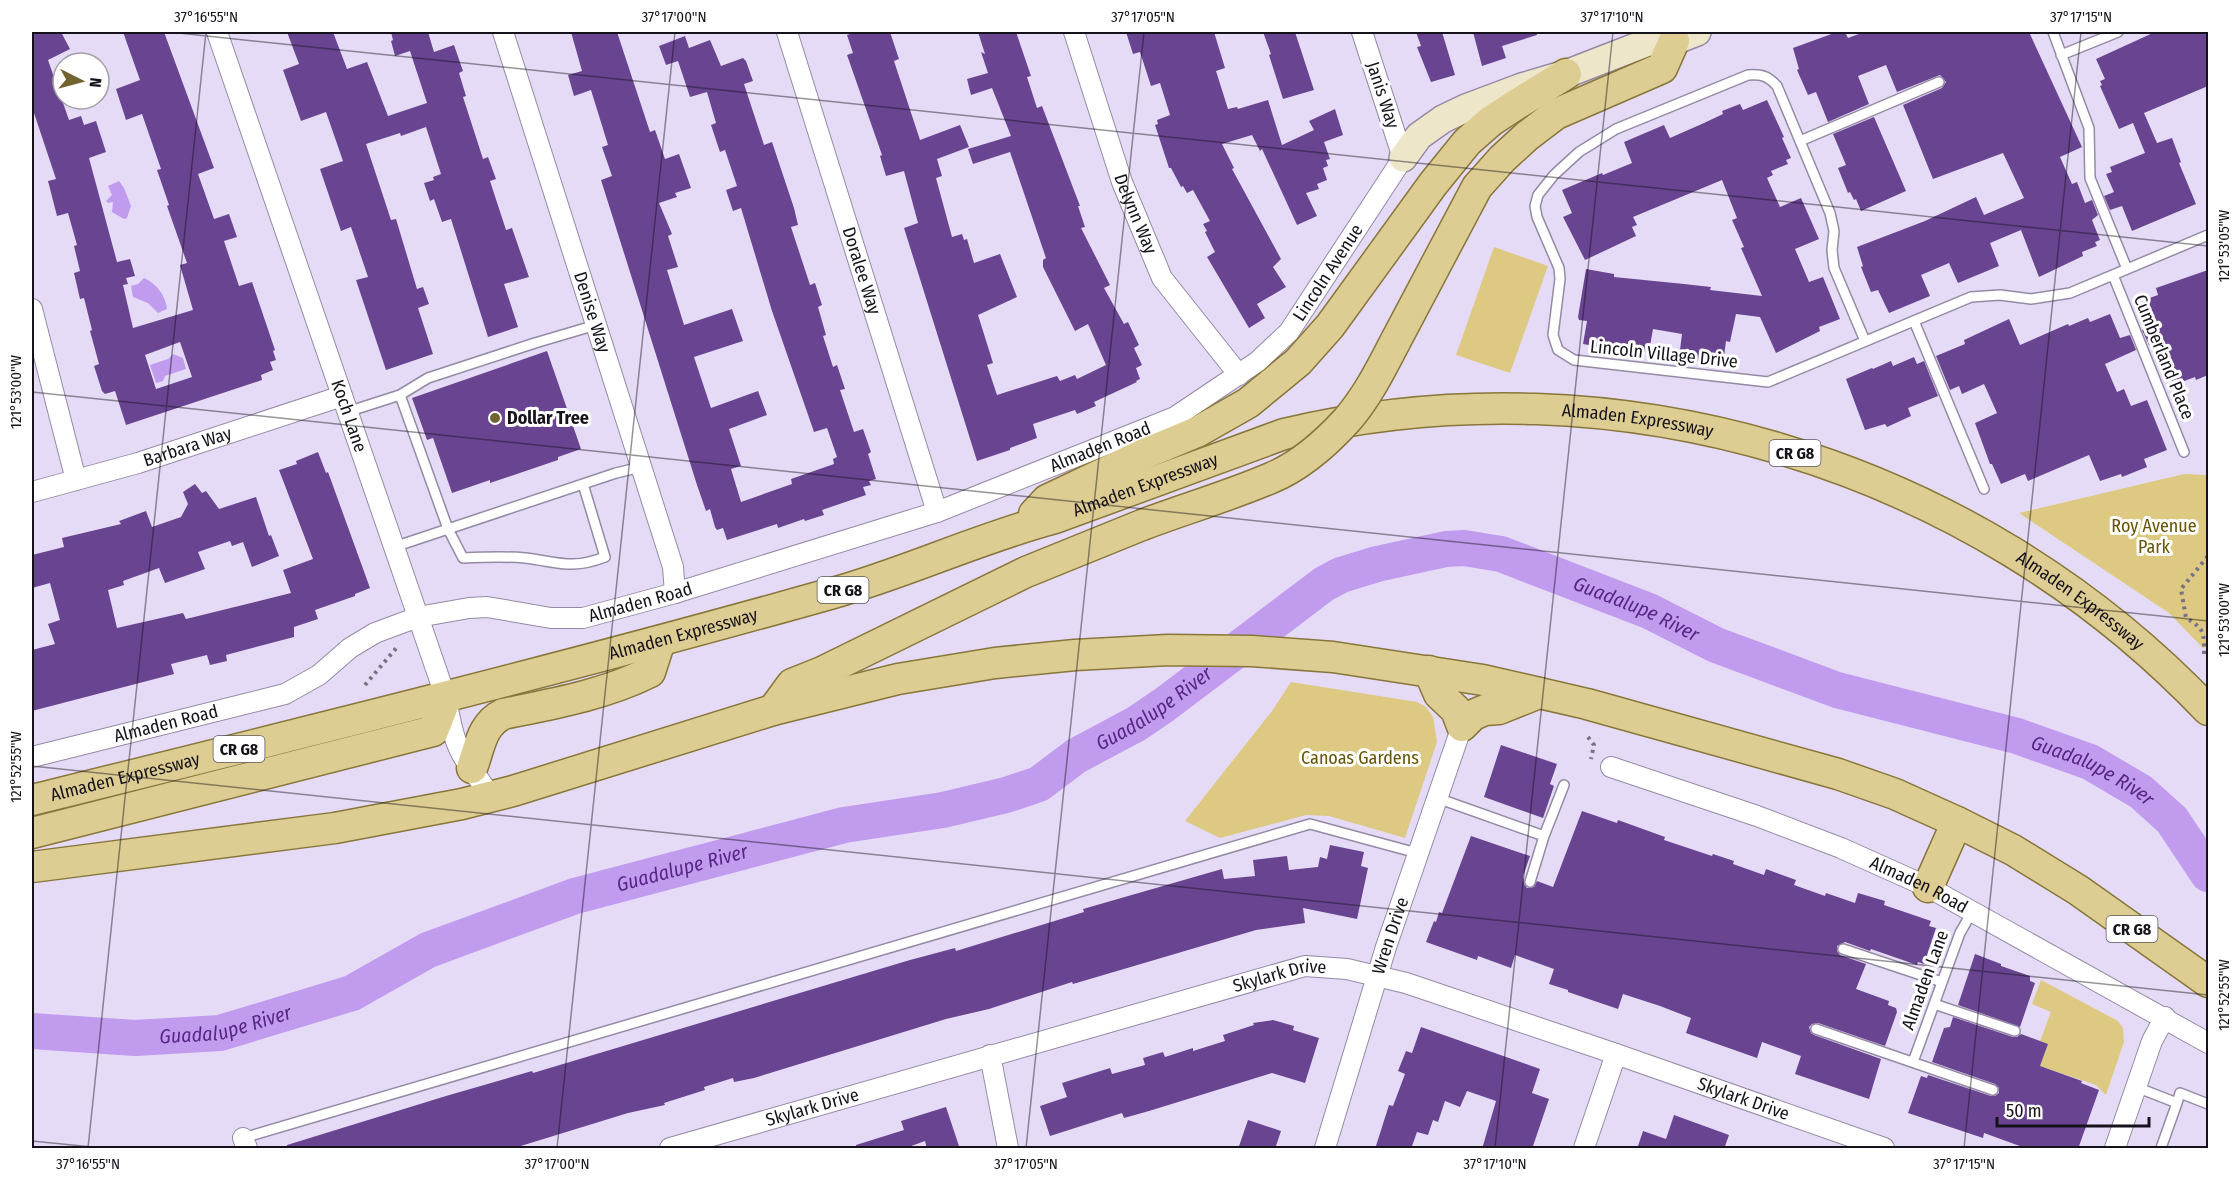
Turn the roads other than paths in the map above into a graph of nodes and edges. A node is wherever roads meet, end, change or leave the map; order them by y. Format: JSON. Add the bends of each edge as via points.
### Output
{"nodes":[{"id":1,"x":217,"y":32,"type":"edge"},
{"id":2,"x":503,"y":32,"type":"edge"},
{"id":3,"x":787,"y":32,"type":"edge"},
{"id":4,"x":1074,"y":32,"type":"edge"},
{"id":5,"x":1362,"y":32,"type":"edge"},
{"id":6,"x":2053,"y":32,"type":"edge"},
{"id":7,"x":2118,"y":32,"type":"edge"},
{"id":8,"x":1680,"y":35,"type":"edge"},
{"id":9,"x":2061,"y":55,"type":"junction"},
{"id":10,"x":1566,"y":74,"type":"junction"},
{"id":11,"x":1939,"y":82,"type":"dead end"},
{"id":12,"x":1800,"y":141,"type":"junction"},
{"id":13,"x":1403,"y":158,"type":"junction"},
{"id":14,"x":2208,"y":235,"type":"edge"},
{"id":15,"x":2127,"y":269,"type":"junction"},
{"id":16,"x":2113,"y":275,"type":"junction"},
{"id":17,"x":32,"y":309,"type":"edge"},
{"id":18,"x":1914,"y":321,"type":"junction"},
{"id":19,"x":596,"y":326,"type":"junction"},
{"id":20,"x":1864,"y":341,"type":"junction"},
{"id":21,"x":1239,"y":375,"type":"junction"},
{"id":22,"x":400,"y":395,"type":"junction"},
{"id":23,"x":344,"y":404,"type":"junction"},
{"id":24,"x":2184,"y":452,"type":"dead end"},
{"id":25,"x":641,"y":467,"type":"junction"},
{"id":26,"x":76,"y":480,"type":"junction"},
{"id":27,"x":583,"y":484,"type":"junction"},
{"id":28,"x":1984,"y":489,"type":"dead end"},
{"id":29,"x":32,"y":492,"type":"edge"},
{"id":30,"x":937,"y":512,"type":"junction"},
{"id":31,"x":1023,"y":526,"type":"junction"},
{"id":32,"x":448,"y":529,"type":"junction"},
{"id":33,"x":394,"y":547,"type":"junction"},
{"id":34,"x":675,"y":593,"type":"junction"},
{"id":35,"x":418,"y":617,"type":"junction"},
{"id":36,"x":660,"y":641,"type":"junction"},
{"id":37,"x":1429,"y":671,"type":"junction"},
{"id":38,"x":1539,"y":693,"type":"junction"},
{"id":39,"x":446,"y":698,"type":"junction"},
{"id":40,"x":773,"y":710,"type":"junction"},
{"id":41,"x":2208,"y":710,"type":"edge"},
{"id":42,"x":1462,"y":726,"type":"junction"},
{"id":43,"x":32,"y":757,"type":"edge"},
{"id":44,"x":1611,"y":767,"type":"dead end"},
{"id":45,"x":472,"y":768,"type":"junction"},
{"id":46,"x":1564,"y":785,"type":"dead end"},
{"id":47,"x":490,"y":796,"type":"junction"},
{"id":48,"x":1437,"y":798,"type":"junction"},
{"id":49,"x":32,"y":800,"type":"edge"},
{"id":50,"x":1957,"y":822,"type":"junction"},
{"id":51,"x":32,"y":833,"type":"edge"},
{"id":52,"x":1544,"y":836,"type":"junction"},
{"id":53,"x":1417,"y":853,"type":"junction"},
{"id":54,"x":32,"y":867,"type":"edge"},
{"id":55,"x":1530,"y":882,"type":"dead end"},
{"id":56,"x":1928,"y":887,"type":"junction"},
{"id":57,"x":1972,"y":912,"type":"junction"},
{"id":58,"x":1843,"y":949,"type":"dead end"},
{"id":59,"x":1376,"y":976,"type":"junction"},
{"id":60,"x":1942,"y":982,"type":"junction"},
{"id":61,"x":2208,"y":982,"type":"edge"},
{"id":62,"x":1934,"y":1004,"type":"junction"},
{"id":63,"x":2165,"y":1017,"type":"junction"},
{"id":64,"x":1816,"y":1029,"type":"dead end"},
{"id":65,"x":2015,"y":1031,"type":"dead end"},
{"id":66,"x":2208,"y":1043,"type":"edge"},
{"id":67,"x":1616,"y":1054,"type":"junction"},
{"id":68,"x":990,"y":1055,"type":"junction"},
{"id":69,"x":1913,"y":1062,"type":"junction"},
{"id":70,"x":2136,"y":1087,"type":"junction"},
{"id":71,"x":1993,"y":1090,"type":"dead end"},
{"id":72,"x":2177,"y":1103,"type":"junction"},
{"id":73,"x":2208,"y":1104,"type":"edge"},
{"id":74,"x":245,"y":1143,"type":"edge"},
{"id":75,"x":1851,"y":1143,"type":"edge"},
{"id":76,"x":670,"y":1149,"type":"edge"},
{"id":77,"x":1008,"y":1149,"type":"edge"},
{"id":78,"x":1324,"y":1149,"type":"edge"},
{"id":79,"x":1584,"y":1149,"type":"edge"},
{"id":80,"x":1884,"y":1149,"type":"edge"},
{"id":81,"x":2115,"y":1149,"type":"edge"},
{"id":82,"x":2162,"y":1149,"type":"edge"}],
"edges":[{"from":1,"to":23,"type":"street","name":"Koch Lane"},
{"from":2,"to":19,"type":"street","name":"Denise Way"},
{"from":3,"to":30,"type":"street","name":"Doralee Way"},
{"from":4,"to":21,"type":"street","name":"Delynn Way","via":[[1122,182],[1162,278]]},
{"from":5,"to":13,"type":"street","name":"Janis Way"},
{"from":6,"to":9,"type":"lane"},
{"from":7,"to":9,"type":"lane"},
{"from":8,"to":10,"type":"main road","via":[[1651,40]]},
{"from":8,"to":40,"type":"main road","bridge":true,"via":[[1662,68],[1556,114],[1502,159],[1477,187],[1363,399],[1348,419],[1302,460],[1272,478],[1026,572],[792,684]]},
{"from":9,"to":15,"type":"lane","via":[[2089,128],[2090,178]]},
{"from":10,"to":13,"type":"main road","via":[[1521,87],[1443,119],[1419,136]]},
{"from":10,"to":31,"type":"main road","via":[[1491,121],[1467,142],[1299,362],[1248,403],[1197,432],[1047,500]]},
{"from":11,"to":12,"type":"lane"},
{"from":12,"to":20,"type":"lane","name":"Lincoln Village Drive","via":[[1830,213],[1834,268]]},
{"from":12,"to":20,"type":"lane","name":"Lincoln Village Drive","via":[[1777,86],[1760,74],[1748,75],[1616,129],[1579,152],[1548,182],[1535,206],[1559,268],[1553,335],[1558,350],[1574,360],[1768,382]]},
{"from":13,"to":21,"type":"street","name":"Lincoln Avenue","via":[[1289,332]]},
{"from":14,"to":15,"type":"lane","name":"Lincoln Village Drive"},
{"from":15,"to":16,"type":"lane","name":"Lincoln Village Drive"},
{"from":16,"to":18,"type":"lane","name":"Lincoln Village Drive","via":[[2070,293],[2031,299],[1971,297]]},
{"from":16,"to":24,"type":"lane","name":"Cumberland Place"},
{"from":17,"to":26,"type":"street"},
{"from":18,"to":20,"type":"lane","name":"Lincoln Village Drive"},
{"from":18,"to":28,"type":"lane"},
{"from":19,"to":22,"type":"lane","via":[[428,378]]},
{"from":19,"to":25,"type":"street","name":"Denise Way"},
{"from":21,"to":30,"type":"street","name":"Almaden Road","via":[[1175,417]]},
{"from":22,"to":23,"type":"lane"},
{"from":22,"to":32,"type":"lane"},
{"from":23,"to":26,"type":"street","name":"Barbara Way"},
{"from":23,"to":33,"type":"street","name":"Koch Lane"},
{"from":25,"to":27,"type":"lane"},
{"from":25,"to":34,"type":"street","name":"Denise Way","via":[[673,567]]},
{"from":26,"to":29,"type":"street","name":"Barbara Way"},
{"from":27,"to":32,"type":"lane"},
{"from":27,"to":32,"type":"lane","via":[[605,557],[585,565],[525,558],[463,558]]},
{"from":30,"to":34,"type":"street","name":"Almaden Road"},
{"from":31,"to":36,"type":"main road","name":"Almaden Expressway","number":"CR G8","via":[[909,569]]},
{"from":31,"to":41,"type":"main road","name":"Almaden Expressway","number":"CR G8","via":[[1055,518],[1251,444],[1322,425],[1459,409],[1582,412],[1648,419],[1724,434],[1840,468],[1898,490],[1967,524],[2039,567],[2096,608]]},
{"from":32,"to":33,"type":"lane"},
{"from":33,"to":35,"type":"street","name":"Koch Lane"},
{"from":34,"to":35,"type":"street","name":"Almaden Road","via":[[583,618],[551,618],[488,607]]},
{"from":35,"to":39,"type":"street","name":"Koch Lane"},
{"from":35,"to":43,"type":"street","name":"Almaden Road","via":[[375,633],[319,675],[285,694]]},
{"from":36,"to":39,"type":"main road","name":"Almaden Expressway","number":"CR G8"},
{"from":36,"to":45,"type":"main road","via":[[650,672],[631,681],[492,719]]},
{"from":37,"to":38,"type":"main road","number":"CR G8"},
{"from":37,"to":40,"type":"main road","number":"CR G8","via":[[1296,654],[1168,650],[995,663],[898,679]]},
{"from":37,"to":42,"type":"main road","via":[[1439,694],[1456,710]]},
{"from":38,"to":42,"type":"main road","via":[[1499,710],[1473,715]]},
{"from":38,"to":50,"type":"main road","number":"CR G8","via":[[1838,774]]},
{"from":39,"to":45,"type":"street","name":"Koch Lane","via":[[454,737]]},
{"from":39,"to":49,"type":"main road","name":"Almaden Expressway","number":"CR G8"},
{"from":39,"to":51,"type":"main road","via":[[433,731]]},
{"from":40,"to":47,"type":"main road","number":"CR G8"},
{"from":42,"to":48,"type":"street","name":"Wren Drive"},
{"from":44,"to":56,"type":"street","name":"Almaden Road","via":[[1757,816]]},
{"from":45,"to":47,"type":"street","name":"Koch Lane"},
{"from":46,"to":52,"type":"lane"},
{"from":47,"to":54,"type":"main road","number":"CR G8","via":[[335,828]]},
{"from":48,"to":52,"type":"lane"},
{"from":48,"to":53,"type":"street","name":"Wren Drive"},
{"from":50,"to":56,"type":"main road"},
{"from":50,"to":61,"type":"main road","number":"CR G8","via":[[2013,850],[2078,890]]},
{"from":52,"to":55,"type":"lane"},
{"from":53,"to":59,"type":"street","name":"Wren Drive"},
{"from":53,"to":74,"type":"lane","via":[[1310,824]]},
{"from":56,"to":57,"type":"street","name":"Almaden Road"},
{"from":57,"to":60,"type":"lane","name":"Almaden Lane"},
{"from":57,"to":63,"type":"street","name":"Almaden Road"},
{"from":58,"to":60,"type":"lane"},
{"from":59,"to":67,"type":"street","name":"Skylark Drive"},
{"from":59,"to":68,"type":"street","name":"Skylark Drive","via":[[1305,966]]},
{"from":59,"to":78,"type":"street","name":"Wren Drive"},
{"from":60,"to":62,"type":"lane","name":"Almaden Lane"},
{"from":62,"to":65,"type":"lane"},
{"from":62,"to":69,"type":"lane","name":"Almaden Lane"},
{"from":63,"to":66,"type":"street","name":"Almaden Road"},
{"from":63,"to":70,"type":"street"},
{"from":64,"to":69,"type":"lane"},
{"from":67,"to":75,"type":"street","name":"Skylark Drive"},
{"from":67,"to":79,"type":"street"},
{"from":68,"to":76,"type":"street","name":"Skylark Drive"},
{"from":68,"to":77,"type":"street"},
{"from":69,"to":71,"type":"lane"},
{"from":70,"to":72,"type":"lane"},
{"from":70,"to":81,"type":"street"},
{"from":72,"to":73,"type":"lane","via":[[2180,1093]]},
{"from":72,"to":82,"type":"lane"},
{"from":75,"to":80,"type":"street","name":"Skylark Drive"}]}
